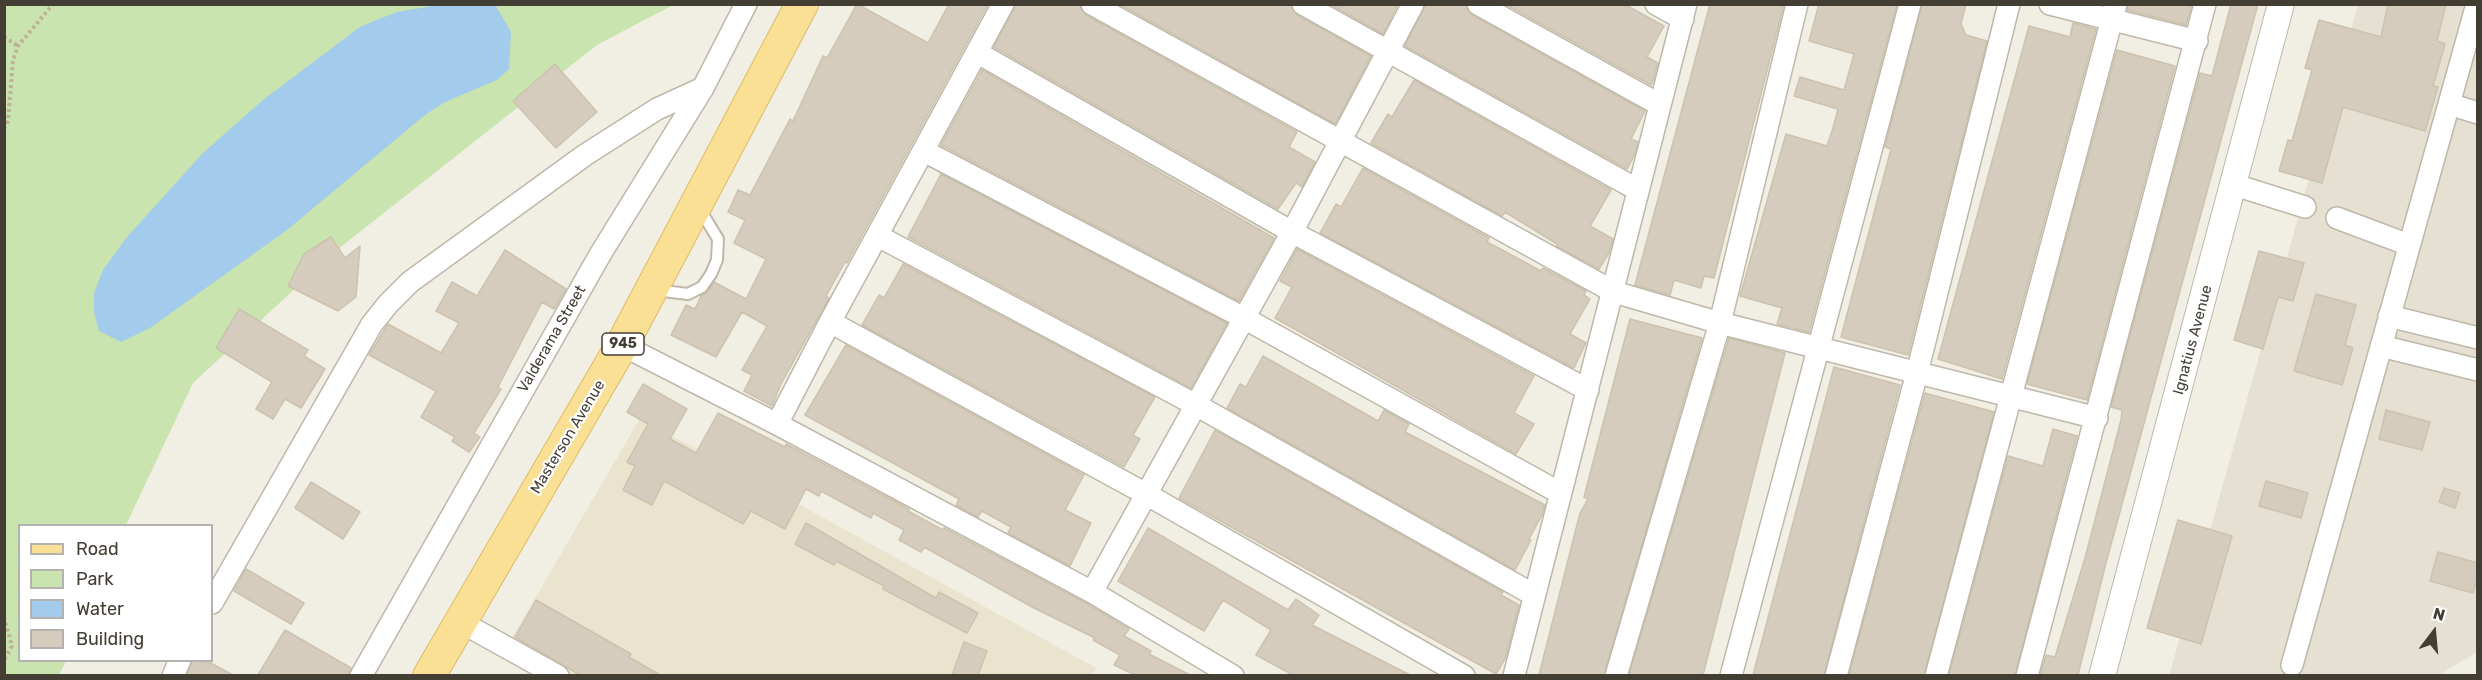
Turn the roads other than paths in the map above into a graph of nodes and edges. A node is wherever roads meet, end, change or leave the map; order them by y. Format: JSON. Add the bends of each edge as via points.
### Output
{"nodes":[{"id":1,"x":746,"y":4,"type":"edge"},
{"id":2,"x":802,"y":4,"type":"edge"},
{"id":3,"x":1003,"y":4,"type":"edge"},
{"id":4,"x":1092,"y":4,"type":"edge"},
{"id":5,"x":1303,"y":4,"type":"edge"},
{"id":6,"x":1413,"y":4,"type":"edge"},
{"id":7,"x":1479,"y":4,"type":"edge"},
{"id":8,"x":1656,"y":4,"type":"edge"},
{"id":9,"x":1797,"y":4,"type":"edge"},
{"id":10,"x":1910,"y":4,"type":"edge"},
{"id":11,"x":2009,"y":4,"type":"edge"},
{"id":12,"x":2050,"y":4,"type":"edge"},
{"id":13,"x":2205,"y":4,"type":"edge"},
{"id":14,"x":2282,"y":4,"type":"edge"},
{"id":15,"x":2477,"y":4,"type":"edge"},
{"id":16,"x":1684,"y":12,"type":"edge"},
{"id":17,"x":2114,"y":12,"type":"edge"},
{"id":18,"x":2197,"y":40,"type":"junction"},
{"id":19,"x":1388,"y":52,"type":"junction"},
{"id":20,"x":978,"y":53,"type":"junction"},
{"id":21,"x":2468,"y":71,"type":"edge"},
{"id":22,"x":703,"y":88,"type":"junction"},
{"id":23,"x":2449,"y":104,"type":"junction"},
{"id":24,"x":1660,"y":105,"type":"junction"},
{"id":25,"x":2478,"y":113,"type":"edge"},
{"id":26,"x":1340,"y":141,"type":"junction"},
{"id":27,"x":924,"y":151,"type":"junction"},
{"id":28,"x":2235,"y":184,"type":"junction"},
{"id":29,"x":1638,"y":190,"type":"junction"},
{"id":30,"x":697,"y":204,"type":"junction"},
{"id":31,"x":2305,"y":207,"type":"dead end"},
{"id":32,"x":2337,"y":218,"type":"dead end"},
{"id":33,"x":1292,"y":232,"type":"junction"},
{"id":34,"x":878,"y":236,"type":"junction"},
{"id":35,"x":2409,"y":245,"type":"junction"},
{"id":36,"x":651,"y":290,"type":"junction"},
{"id":37,"x":1614,"y":292,"type":"junction"},
{"id":38,"x":2389,"y":316,"type":"junction"},
{"id":39,"x":1244,"y":318,"type":"junction"},
{"id":40,"x":830,"y":322,"type":"junction"},
{"id":41,"x":1719,"y":323,"type":"junction"},
{"id":42,"x":2478,"y":338,"type":"edge"},
{"id":43,"x":622,"y":345,"type":"junction"},
{"id":44,"x":2381,"y":346,"type":"junction"},
{"id":45,"x":1818,"y":349,"type":"junction"},
{"id":46,"x":2478,"y":370,"type":"edge"},
{"id":47,"x":1917,"y":373,"type":"junction"},
{"id":48,"x":1588,"y":390,"type":"junction"},
{"id":49,"x":2011,"y":395,"type":"junction"},
{"id":50,"x":1196,"y":405,"type":"junction"},
{"id":51,"x":2097,"y":418,"type":"junction"},
{"id":52,"x":777,"y":424,"type":"junction"},
{"id":53,"x":1560,"y":493,"type":"junction"},
{"id":54,"x":1146,"y":494,"type":"junction"},
{"id":55,"x":1092,"y":592,"type":"junction"},
{"id":56,"x":1534,"y":595,"type":"junction"},
{"id":57,"x":213,"y":601,"type":"edge"},
{"id":58,"x":459,"y":621,"type":"junction"},
{"id":59,"x":2292,"y":665,"type":"dead end"},
{"id":60,"x":362,"y":675,"type":"edge"},
{"id":61,"x":429,"y":675,"type":"edge"},
{"id":62,"x":558,"y":675,"type":"edge"},
{"id":63,"x":1233,"y":675,"type":"edge"},
{"id":64,"x":1464,"y":675,"type":"edge"},
{"id":65,"x":1514,"y":675,"type":"edge"},
{"id":66,"x":1616,"y":675,"type":"edge"},
{"id":67,"x":1731,"y":675,"type":"edge"},
{"id":68,"x":1836,"y":675,"type":"edge"},
{"id":69,"x":1936,"y":675,"type":"edge"},
{"id":70,"x":2028,"y":675,"type":"edge"},
{"id":71,"x":2102,"y":675,"type":"edge"}],
"edges":[{"from":1,"to":22,"type":"street","name":"Valderama Street"},
{"from":2,"to":30,"type":"main road","name":"Masterson Avenue","number":"945"},
{"from":3,"to":20,"type":"street"},
{"from":4,"to":26,"type":"street"},
{"from":5,"to":19,"type":"street"},
{"from":6,"to":19,"type":"street"},
{"from":7,"to":24,"type":"street"},
{"from":8,"to":16,"type":"street"},
{"from":9,"to":41,"type":"street"},
{"from":10,"to":45,"type":"street"},
{"from":11,"to":47,"type":"street"},
{"from":12,"to":17,"type":"street"},
{"from":13,"to":18,"type":"street"},
{"from":14,"to":28,"type":"street","name":"Ignatius Avenue"},
{"from":15,"to":21,"type":"street"},
{"from":16,"to":24,"type":"street"},
{"from":17,"to":18,"type":"street"},
{"from":17,"to":49,"type":"street"},
{"from":18,"to":51,"type":"street"},
{"from":19,"to":26,"type":"street"},
{"from":19,"to":29,"type":"street"},
{"from":20,"to":27,"type":"street"},
{"from":20,"to":33,"type":"street"},
{"from":21,"to":23,"type":"street"},
{"from":22,"to":57,"type":"street","via":[[657,109],[585,155],[410,282],[388,304],[372,324]]},
{"from":22,"to":60,"type":"street","name":"Valderama Street","via":[[601,253]]},
{"from":23,"to":25,"type":"street"},
{"from":23,"to":35,"type":"street"},
{"from":24,"to":29,"type":"street"},
{"from":26,"to":33,"type":"street"},
{"from":26,"to":37,"type":"street"},
{"from":27,"to":34,"type":"street"},
{"from":27,"to":39,"type":"street"},
{"from":28,"to":31,"type":"street"},
{"from":28,"to":71,"type":"street","name":"Ignatius Avenue"},
{"from":29,"to":37,"type":"street"},
{"from":30,"to":36,"type":"main road","name":"Masterson Avenue","number":"945"},
{"from":30,"to":36,"type":"lane","via":[[718,239],[717,260],[711,274],[702,287],[688,294]]},
{"from":32,"to":35,"type":"street"},
{"from":33,"to":39,"type":"street"},
{"from":33,"to":48,"type":"street"},
{"from":34,"to":40,"type":"street"},
{"from":34,"to":50,"type":"street"},
{"from":35,"to":38,"type":"street"},
{"from":36,"to":43,"type":"main road","name":"Masterson Avenue","number":"945"},
{"from":37,"to":41,"type":"street"},
{"from":37,"to":48,"type":"street"},
{"from":38,"to":42,"type":"street"},
{"from":38,"to":44,"type":"street"},
{"from":39,"to":50,"type":"street"},
{"from":39,"to":53,"type":"street"},
{"from":40,"to":52,"type":"street"},
{"from":40,"to":54,"type":"street"},
{"from":41,"to":45,"type":"street"},
{"from":41,"to":66,"type":"street"},
{"from":43,"to":52,"type":"street"},
{"from":43,"to":58,"type":"main road","name":"Masterson Avenue","number":"945"},
{"from":44,"to":46,"type":"street"},
{"from":44,"to":59,"type":"street"},
{"from":45,"to":47,"type":"street"},
{"from":45,"to":67,"type":"street"},
{"from":47,"to":49,"type":"street"},
{"from":47,"to":68,"type":"street"},
{"from":48,"to":53,"type":"street"},
{"from":49,"to":51,"type":"street"},
{"from":49,"to":69,"type":"street"},
{"from":50,"to":54,"type":"street"},
{"from":50,"to":56,"type":"street"},
{"from":51,"to":70,"type":"street"},
{"from":52,"to":55,"type":"street"},
{"from":53,"to":56,"type":"street"},
{"from":54,"to":55,"type":"street"},
{"from":54,"to":64,"type":"street"},
{"from":55,"to":63,"type":"street"},
{"from":56,"to":65,"type":"street"},
{"from":58,"to":61,"type":"main road","name":"Masterson Avenue","number":"945"},
{"from":58,"to":62,"type":"street"}]}
